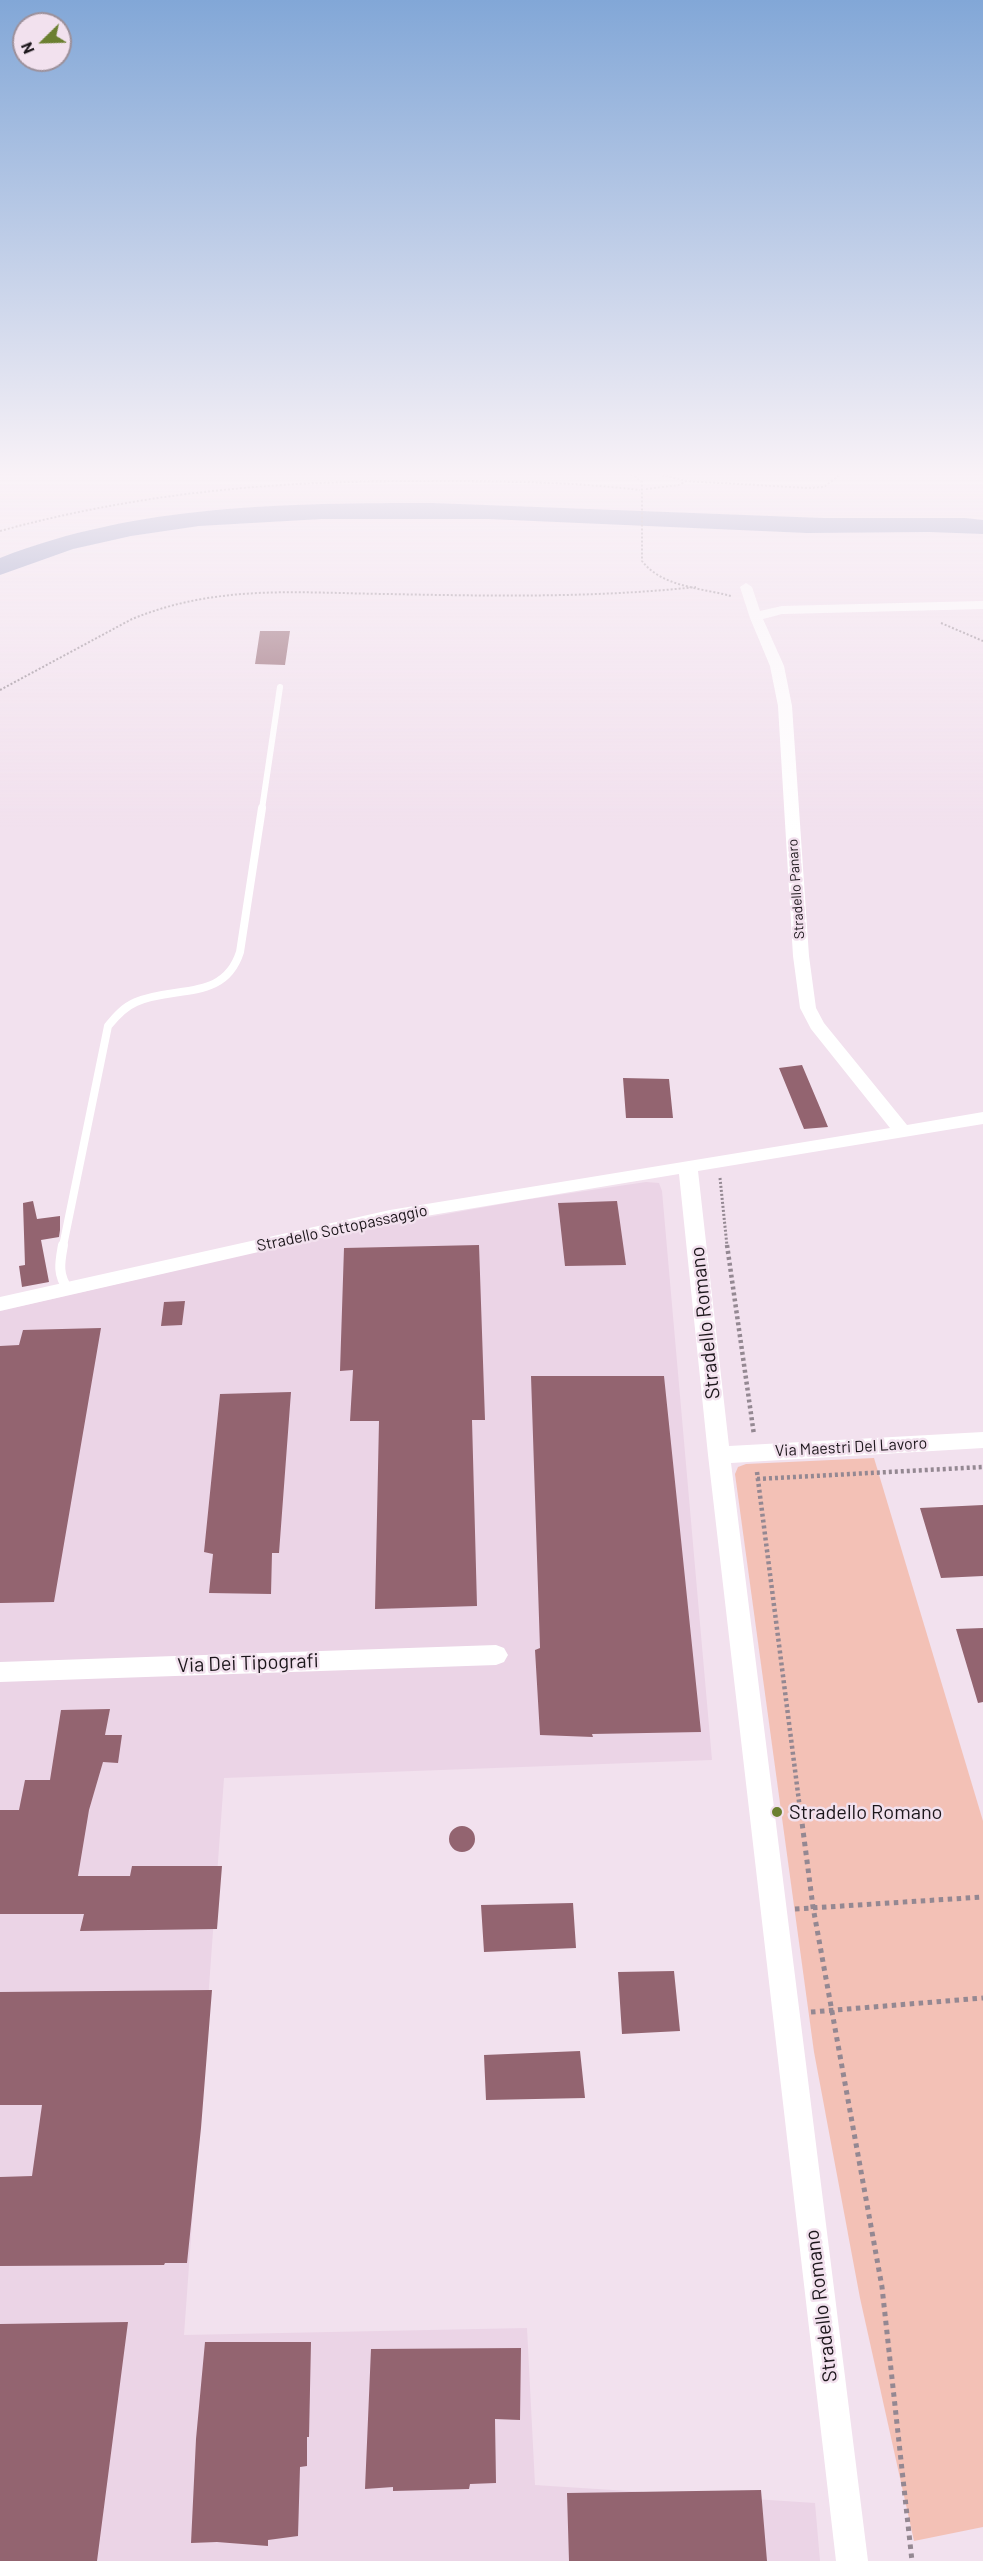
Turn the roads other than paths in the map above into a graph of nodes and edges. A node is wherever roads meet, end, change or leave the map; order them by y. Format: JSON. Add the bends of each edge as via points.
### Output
{"nodes":[{"id":1,"x":748,"y":594,"type":"edge"},
{"id":2,"x":983,"y":605,"type":"edge"},
{"id":3,"x":756,"y":618,"type":"junction"},
{"id":4,"x":280,"y":687,"type":"dead end"},
{"id":5,"x":983,"y":1118,"type":"edge"},
{"id":6,"x":903,"y":1132,"type":"junction"},
{"id":7,"x":688,"y":1168,"type":"junction"},
{"id":8,"x":68,"y":1289,"type":"junction"},
{"id":9,"x":0,"y":1304,"type":"edge"},
{"id":10,"x":983,"y":1440,"type":"edge"},
{"id":11,"x":719,"y":1455,"type":"junction"},
{"id":12,"x":496,"y":1655,"type":"dead end"},
{"id":13,"x":0,"y":1672,"type":"edge"},
{"id":14,"x":852,"y":2561,"type":"edge"}],
"edges":[{"from":1,"to":3,"type":"street","name":"Stradello Panaro"},
{"from":2,"to":3,"type":"street","via":[[782,610]]},
{"from":3,"to":6,"type":"street","name":"Stradello Panaro","via":[[777,666],[785,705],[800,945],[808,1008],[817,1025]]},
{"from":4,"to":8,"type":"lane","via":[[240,952],[234,969],[222,980],[128,1004],[108,1026],[59,1265],[61,1279]]},
{"from":5,"to":6,"type":"street"},
{"from":6,"to":7,"type":"street"},
{"from":7,"to":8,"type":"street","name":"Stradello Sottopassaggio","via":[[390,1216]]},
{"from":7,"to":11,"type":"street","name":"Stradello Romano"},
{"from":8,"to":9,"type":"street","name":"Stradello Sottopassaggio"},
{"from":10,"to":11,"type":"street","name":"Via Maestri Del Lavoro"},
{"from":11,"to":14,"type":"street","name":"Stradello Romano"},
{"from":12,"to":13,"type":"street","name":"Via Dei Tipografi"}]}
